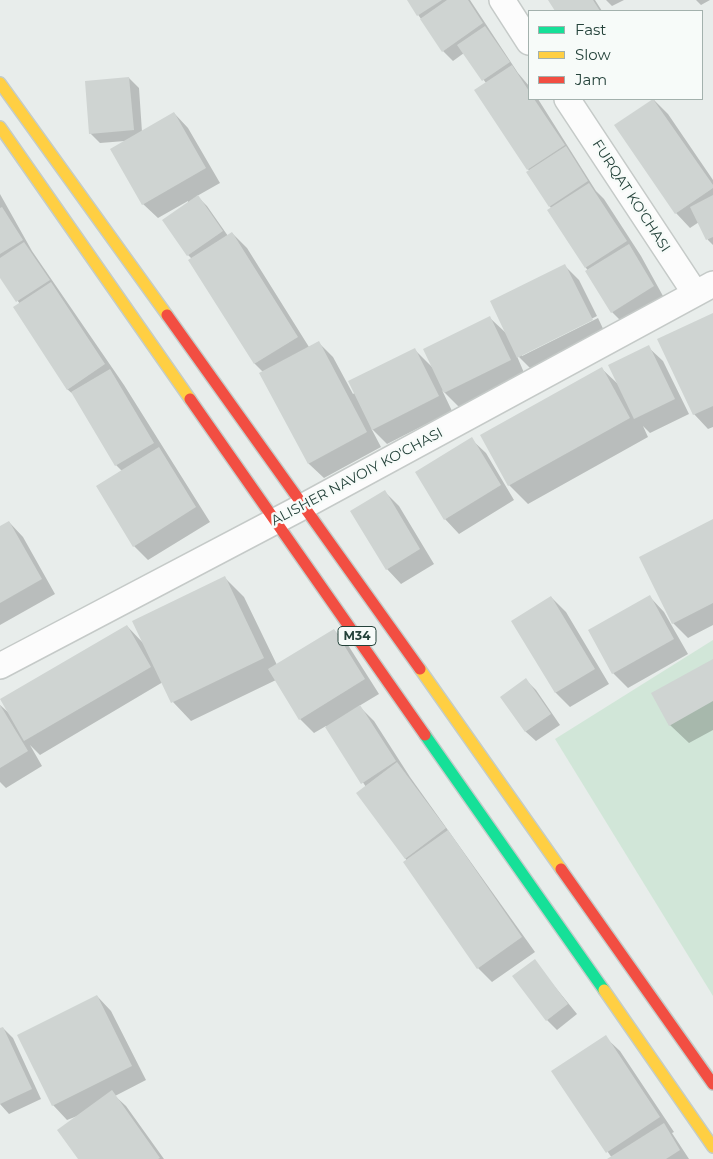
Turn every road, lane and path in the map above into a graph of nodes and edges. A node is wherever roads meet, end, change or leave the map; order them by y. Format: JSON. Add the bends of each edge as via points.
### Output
{"nodes":[{"id":1,"x":502,"y":0,"type":"edge"},
{"id":2,"x":528,"y":40,"type":"edge"},
{"id":3,"x":0,"y":83,"type":"edge"},
{"id":4,"x":568,"y":100,"type":"edge"},
{"id":5,"x":0,"y":127,"type":"edge"},
{"id":6,"x":704,"y":289,"type":"edge"},
{"id":7,"x":304,"y":506,"type":"junction"},
{"id":8,"x":276,"y":520,"type":"junction"},
{"id":9,"x":0,"y":666,"type":"edge"},
{"id":10,"x":713,"y":1084,"type":"edge"},
{"id":11,"x":713,"y":1147,"type":"edge"}],
"edges":[{"from":1,"to":2,"type":"street"},
{"from":3,"to":7,"type":"main road","number":"M34"},
{"from":4,"to":6,"type":"street","name":"FURQAT KO'CHASI"},
{"from":5,"to":8,"type":"main road","number":"M34"},
{"from":6,"to":7,"type":"street","name":"ALISHER NAVOIY KO'CHASI"},
{"from":7,"to":8,"type":"street","name":"ALISHER NAVOIY KO'CHASI"},
{"from":7,"to":10,"type":"main road","number":"M34"},
{"from":8,"to":9,"type":"street","name":"ALISHER NAVOIY KO'CHASI"},
{"from":8,"to":11,"type":"main road","number":"M34"}]}
